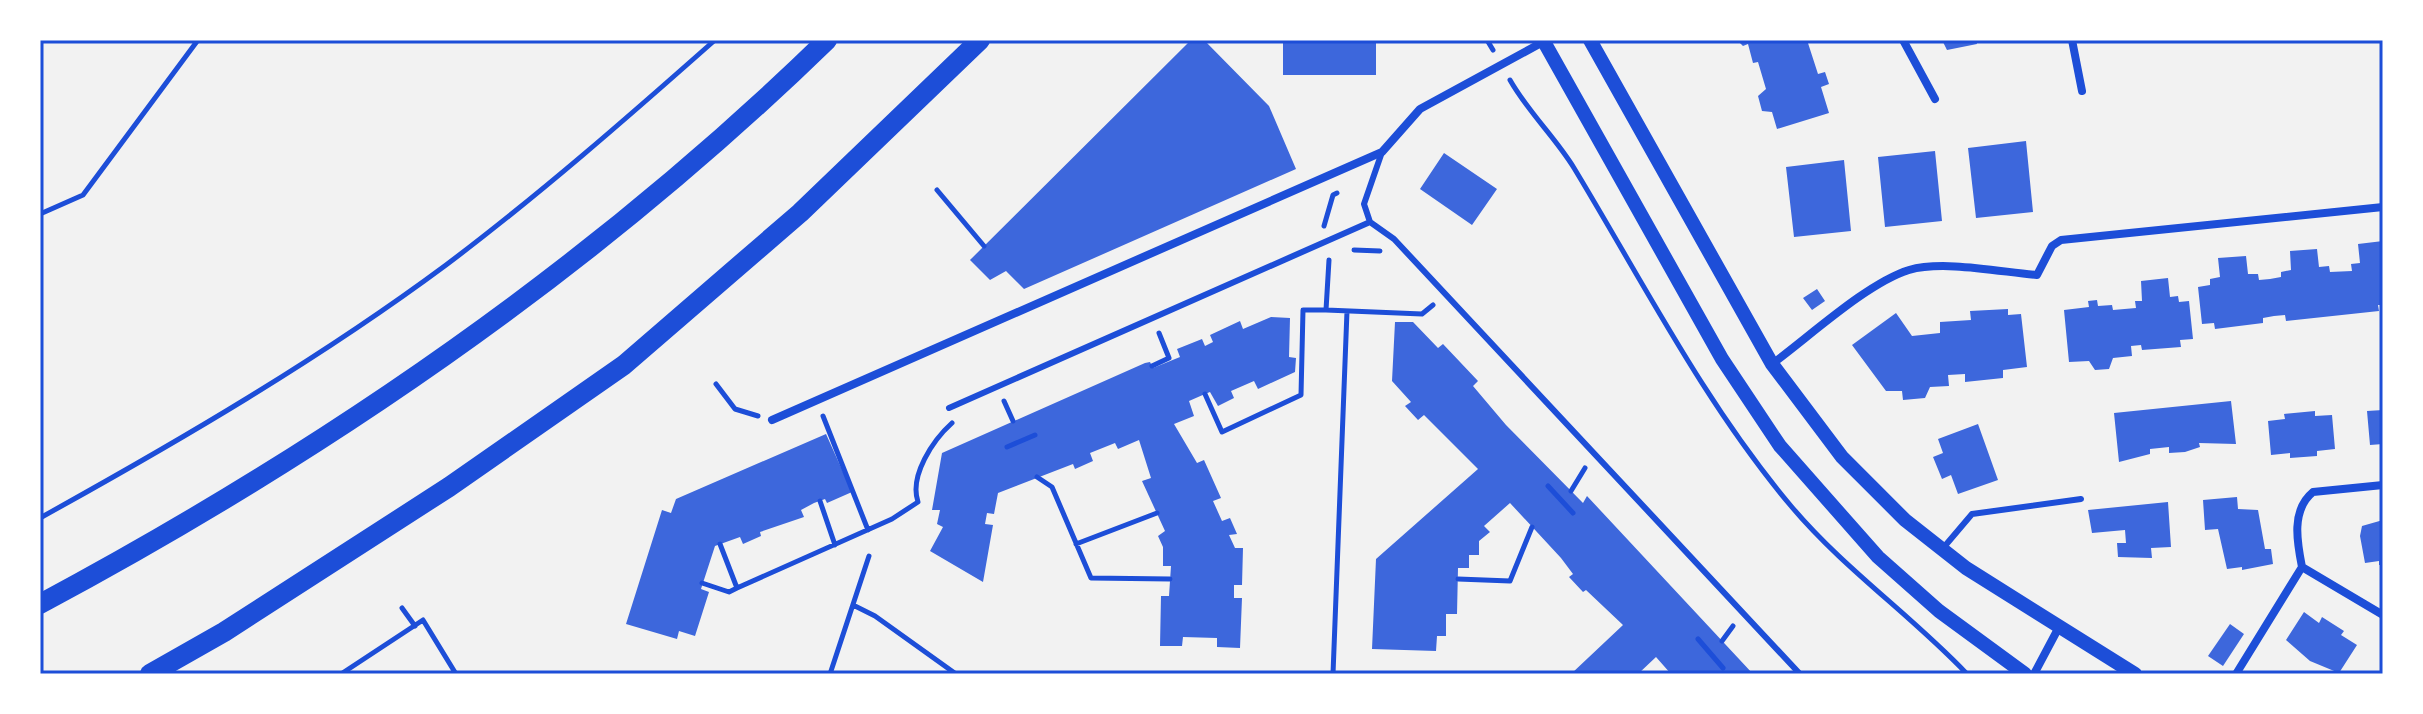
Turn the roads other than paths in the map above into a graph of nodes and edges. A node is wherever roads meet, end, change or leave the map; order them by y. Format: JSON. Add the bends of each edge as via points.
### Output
{"nodes":[{"id":1,"x":827,"y":40,"type":"edge"},
{"id":2,"x":980,"y":40,"type":"edge"},
{"id":3,"x":1590,"y":40,"type":"edge"},
{"id":4,"x":1903,"y":40,"type":"edge"},
{"id":5,"x":2072,"y":40,"type":"edge"},
{"id":6,"x":1543,"y":41,"type":"edge"},
{"id":7,"x":2082,"y":91,"type":"dead end"},
{"id":8,"x":1935,"y":99,"type":"dead end"},
{"id":9,"x":1382,"y":152,"type":"junction"},
{"id":10,"x":2383,"y":207,"type":"edge"},
{"id":11,"x":1370,"y":222,"type":"junction"},
{"id":12,"x":1772,"y":364,"type":"junction"},
{"id":13,"x":949,"y":408,"type":"dead end"},
{"id":14,"x":772,"y":420,"type":"road end"},
{"id":15,"x":2383,"y":485,"type":"edge"},
{"id":16,"x":2081,"y":499,"type":"dead end"},
{"id":17,"x":1941,"y":550,"type":"junction"},
{"id":18,"x":2302,"y":567,"type":"junction"},
{"id":19,"x":40,"y":604,"type":"edge"},
{"id":20,"x":2383,"y":615,"type":"edge"},
{"id":21,"x":2059,"y":627,"type":"junction"},
{"id":22,"x":150,"y":674,"type":"edge"},
{"id":23,"x":1800,"y":674,"type":"edge"},
{"id":24,"x":2025,"y":674,"type":"edge"},
{"id":25,"x":2034,"y":674,"type":"edge"},
{"id":26,"x":2135,"y":674,"type":"edge"},
{"id":27,"x":2236,"y":674,"type":"edge"}],
"edges":[{"from":1,"to":19,"type":"main road","via":[[632,214],[406,385],[293,459]]},
{"from":2,"to":22,"type":"main road","via":[[800,213],[624,365],[449,487]]},
{"from":3,"to":12,"type":"street"},
{"from":4,"to":8,"type":"street"},
{"from":5,"to":7,"type":"street"},
{"from":6,"to":9,"type":"street","via":[[1420,109]]},
{"from":6,"to":24,"type":"street","via":[[1722,359],[1780,446],[1878,557],[1939,611]]},
{"from":9,"to":11,"type":"lane","via":[[1364,204]]},
{"from":9,"to":14,"type":"street"},
{"from":10,"to":12,"type":"street","via":[[2061,240],[2052,246],[2037,275],[1910,270],[1864,296]]},
{"from":11,"to":13,"type":"lane"},
{"from":11,"to":23,"type":"lane","via":[[1394,239]]},
{"from":12,"to":17,"type":"street","via":[[1842,457]]},
{"from":15,"to":18,"type":"street","via":[[2313,492],[2303,500],[2298,535]]},
{"from":16,"to":17,"type":"lane","via":[[1972,514]]},
{"from":17,"to":21,"type":"street"},
{"from":18,"to":20,"type":"street"},
{"from":18,"to":27,"type":"street"},
{"from":21,"to":25,"type":"street"},
{"from":21,"to":26,"type":"street"}]}
